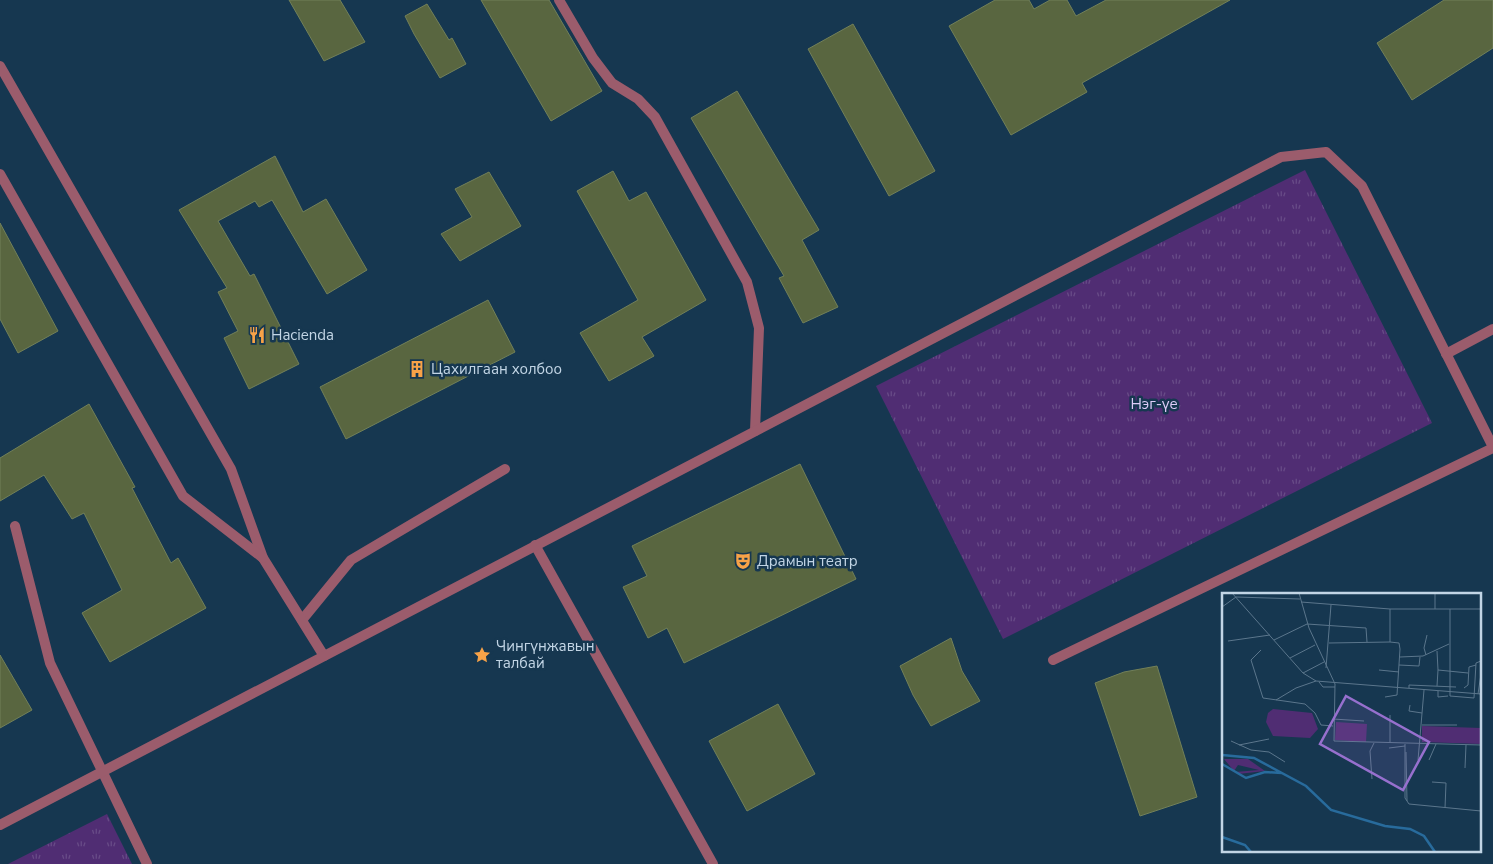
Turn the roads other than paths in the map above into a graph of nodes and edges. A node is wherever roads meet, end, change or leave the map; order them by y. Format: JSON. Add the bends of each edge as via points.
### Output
{"nodes":[{"id":1,"x":559,"y":0,"type":"edge"},
{"id":2,"x":0,"y":66,"type":"edge"},
{"id":3,"x":0,"y":174,"type":"edge"},
{"id":4,"x":1493,"y":329,"type":"edge"},
{"id":5,"x":1446,"y":354,"type":"junction"},
{"id":6,"x":755,"y":431,"type":"junction"},
{"id":7,"x":1493,"y":447,"type":"edge"},
{"id":8,"x":505,"y":469,"type":"dead end"},
{"id":9,"x":15,"y":526,"type":"dead end"},
{"id":10,"x":536,"y":545,"type":"junction"},
{"id":11,"x":264,"y":558,"type":"junction"},
{"id":12,"x":302,"y":620,"type":"junction"},
{"id":13,"x":324,"y":656,"type":"junction"},
{"id":14,"x":1053,"y":660,"type":"dead end"},
{"id":15,"x":101,"y":772,"type":"junction"},
{"id":16,"x":0,"y":825,"type":"edge"},
{"id":17,"x":147,"y":864,"type":"edge"},
{"id":18,"x":714,"y":864,"type":"edge"}],
"edges":[{"from":1,"to":6,"type":"street","via":[[593,58],[612,83],[638,98],[655,117],[747,282],[759,328]]},
{"from":2,"to":11,"type":"street","via":[[231,468]]},
{"from":3,"to":11,"type":"street","via":[[183,496]]},
{"from":4,"to":5,"type":"street"},
{"from":5,"to":6,"type":"street","via":[[1362,186],[1326,152],[1281,156]]},
{"from":5,"to":7,"type":"street"},
{"from":6,"to":10,"type":"street"},
{"from":7,"to":14,"type":"street"},
{"from":8,"to":12,"type":"street","via":[[352,560]]},
{"from":9,"to":15,"type":"street","via":[[50,663]]},
{"from":10,"to":13,"type":"street"},
{"from":10,"to":18,"type":"street"},
{"from":11,"to":12,"type":"street"},
{"from":12,"to":13,"type":"street"},
{"from":13,"to":15,"type":"street"},
{"from":15,"to":16,"type":"street"},
{"from":15,"to":17,"type":"street"}]}
